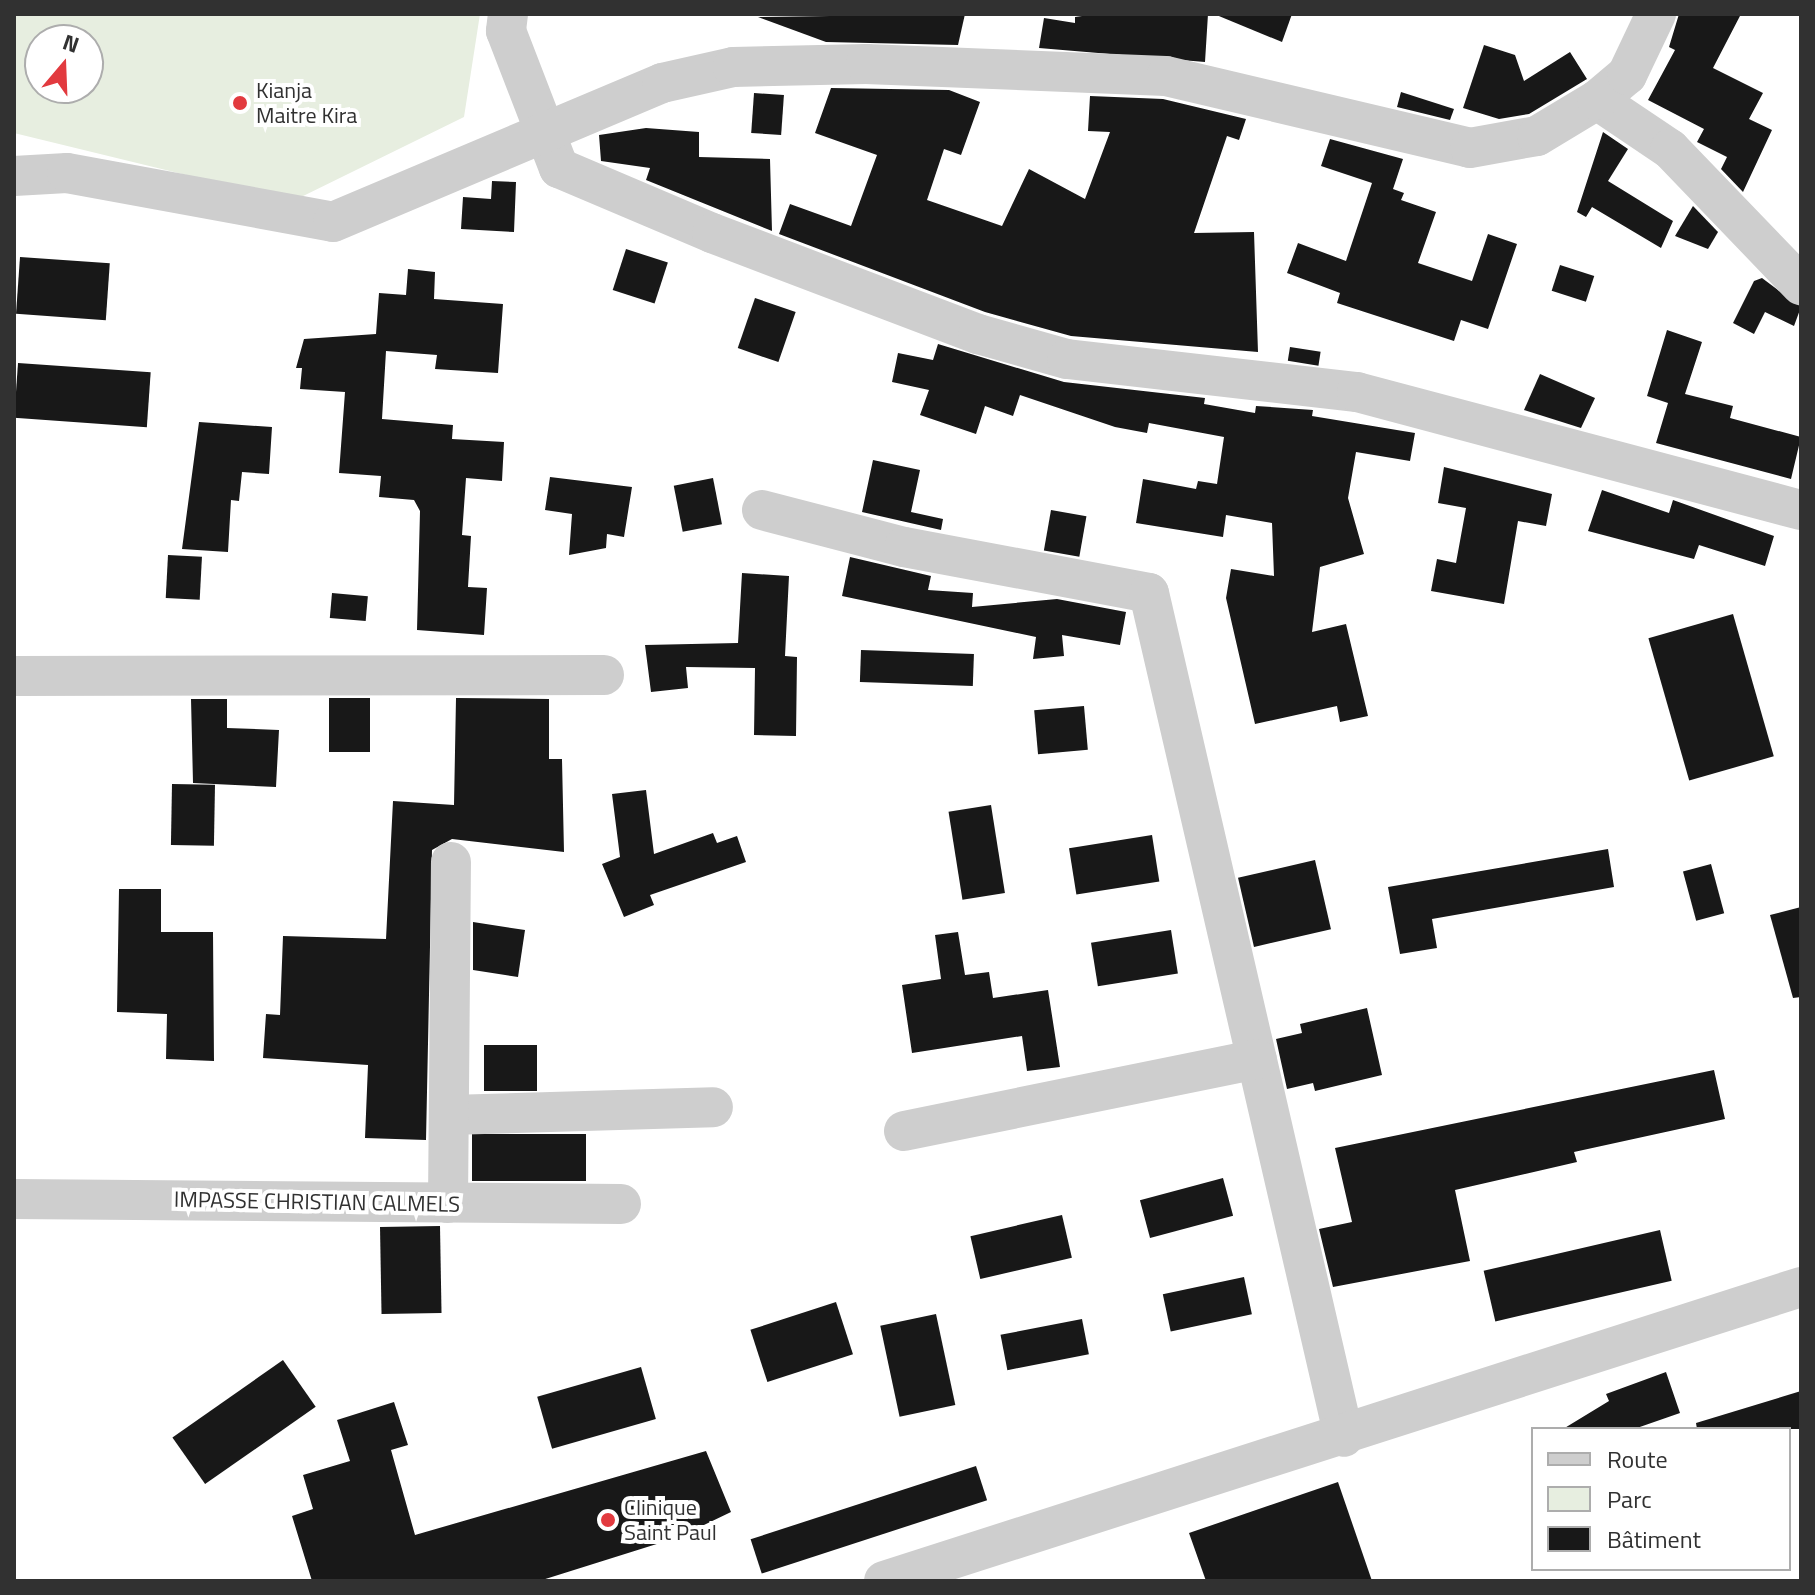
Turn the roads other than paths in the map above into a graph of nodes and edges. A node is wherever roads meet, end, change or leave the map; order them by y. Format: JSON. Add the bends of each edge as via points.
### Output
{"nodes":[{"id":1,"x":508,"y":14,"type":"edge"},
{"id":2,"x":1656,"y":14,"type":"edge"},
{"id":3,"x":1597,"y":100,"type":"junction"},
{"id":4,"x":546,"y":136,"type":"junction"},
{"id":5,"x":14,"y":176,"type":"edge"},
{"id":6,"x":1801,"y":285,"type":"edge"},
{"id":7,"x":762,"y":510,"type":"dead end"},
{"id":8,"x":1801,"y":510,"type":"edge"},
{"id":9,"x":604,"y":675,"type":"dead end"},
{"id":10,"x":14,"y":676,"type":"edge"},
{"id":11,"x":451,"y":862,"type":"dead end"},
{"id":12,"x":1257,"y":1059,"type":"junction"},
{"id":13,"x":713,"y":1107,"type":"dead end"},
{"id":14,"x":450,"y":1115,"type":"junction"},
{"id":15,"x":904,"y":1131,"type":"dead end"},
{"id":16,"x":14,"y":1199,"type":"edge"},
{"id":17,"x":448,"y":1203,"type":"junction"},
{"id":18,"x":621,"y":1204,"type":"dead end"},
{"id":19,"x":1801,"y":1287,"type":"edge"},
{"id":20,"x":1344,"y":1437,"type":"junction"},
{"id":21,"x":884,"y":1581,"type":"edge"}],
"edges":[{"from":1,"to":4,"type":"street","via":[[506,31]]},
{"from":2,"to":3,"type":"street","via":[[1627,75]]},
{"from":3,"to":4,"type":"street","via":[[1537,136],[1470,148],[1166,76],[866,64],[733,67],[662,83]]},
{"from":3,"to":6,"type":"street","via":[[1670,149]]},
{"from":4,"to":5,"type":"street","via":[[333,222],[67,173]]},
{"from":4,"to":8,"type":"street","via":[[559,168],[978,334],[1161,374],[1357,392]]},
{"from":7,"to":12,"type":"street","via":[[904,547],[1149,593]]},
{"from":9,"to":10,"type":"street"},
{"from":11,"to":14,"type":"street"},
{"from":12,"to":15,"type":"street"},
{"from":12,"to":20,"type":"street"},
{"from":13,"to":14,"type":"street"},
{"from":14,"to":17,"type":"street"},
{"from":16,"to":17,"type":"street","name":"IMPASSE CHRISTIAN CALMELS"},
{"from":17,"to":18,"type":"street","name":"IMPASSE CHRISTIAN CALMELS"},
{"from":19,"to":20,"type":"street"},
{"from":20,"to":21,"type":"street"}]}
